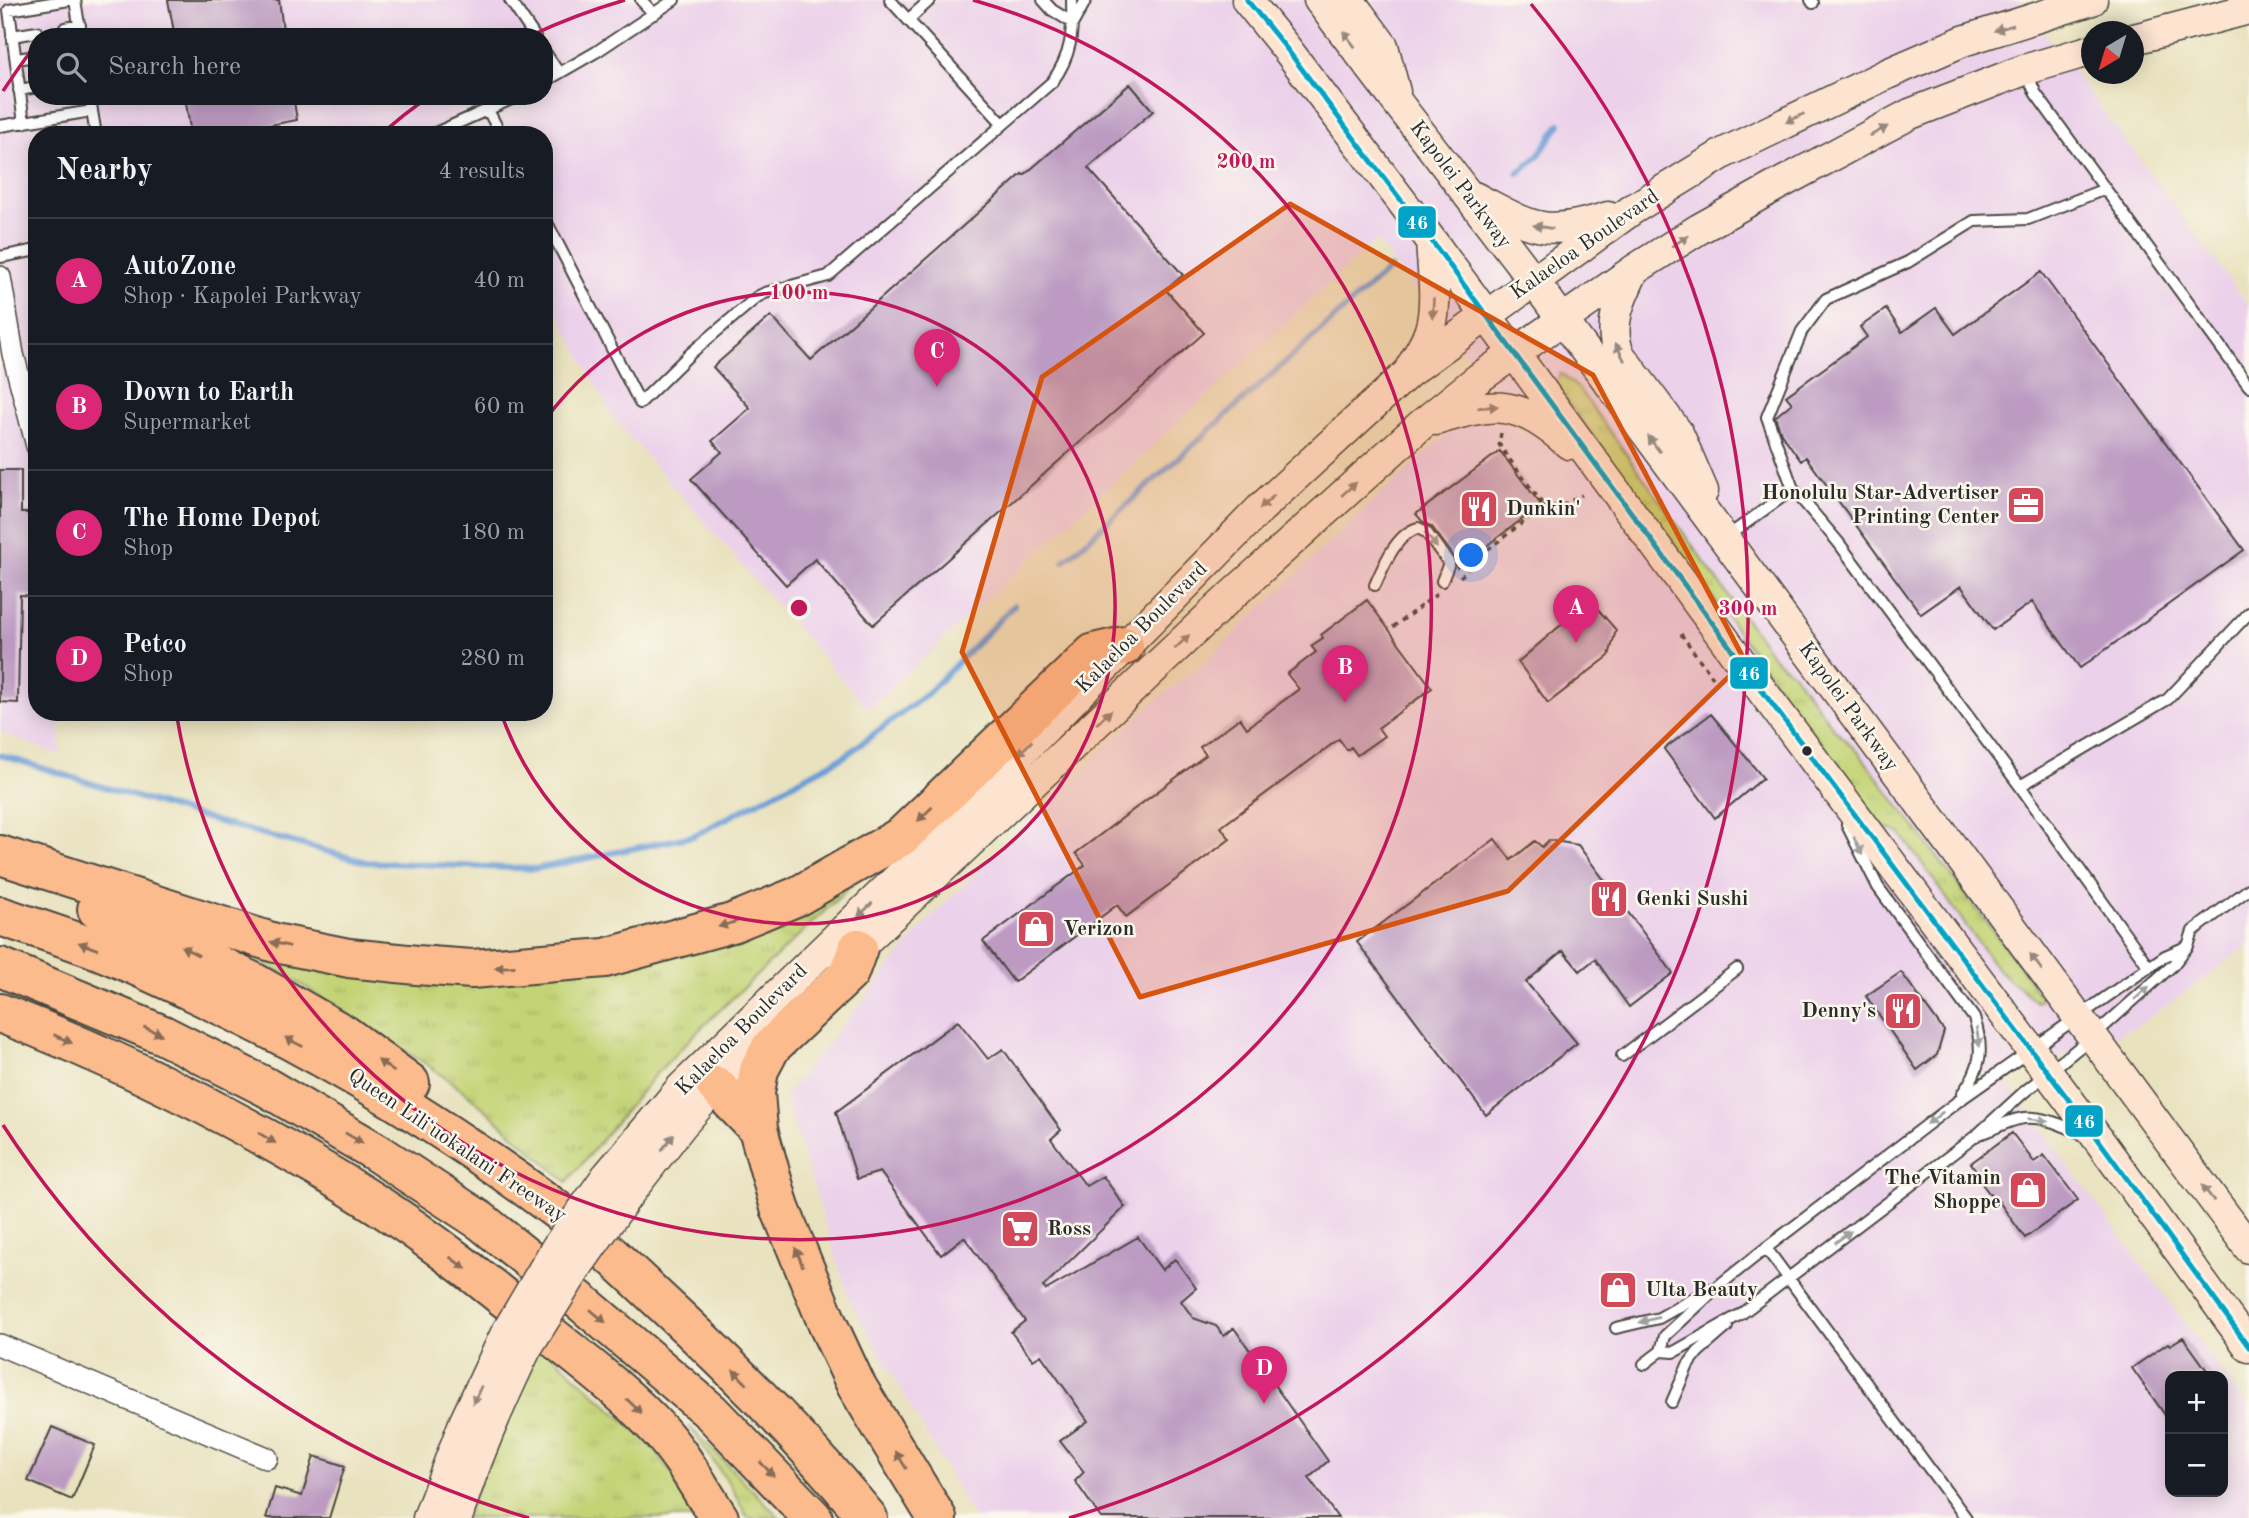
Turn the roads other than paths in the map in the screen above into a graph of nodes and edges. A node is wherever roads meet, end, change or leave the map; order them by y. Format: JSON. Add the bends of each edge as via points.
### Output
{"nodes":[{"id":1,"x":69,"y":0,"type":"edge"},
{"id":2,"x":75,"y":0,"type":"edge"},
{"id":3,"x":510,"y":0,"type":"edge"},
{"id":4,"x":641,"y":0,"type":"edge"},
{"id":5,"x":674,"y":0,"type":"edge"},
{"id":6,"x":890,"y":0,"type":"edge"},
{"id":7,"x":930,"y":0,"type":"edge"},
{"id":8,"x":1043,"y":0,"type":"edge"},
{"id":9,"x":1072,"y":0,"type":"edge"},
{"id":10,"x":1086,"y":0,"type":"edge"},
{"id":11,"x":1247,"y":0,"type":"edge"},
{"id":12,"x":1319,"y":0,"type":"edge"},
{"id":13,"x":1349,"y":0,"type":"edge"},
{"id":14,"x":2092,"y":0,"type":"edge"},
{"id":15,"x":2249,"y":9,"type":"edge"},
{"id":16,"x":653,"y":14,"type":"junction"},
{"id":17,"x":909,"y":19,"type":"junction"},
{"id":18,"x":1073,"y":23,"type":"junction"},
{"id":19,"x":79,"y":25,"type":"junction"},
{"id":20,"x":65,"y":27,"type":"dead end"},
{"id":21,"x":80,"y":28,"type":"edge"},
{"id":22,"x":529,"y":28,"type":"edge"},
{"id":23,"x":28,"y":33,"type":"edge"},
{"id":24,"x":12,"y":36,"type":"junction"},
{"id":25,"x":2144,"y":36,"type":"edge"},
{"id":26,"x":2081,"y":53,"type":"edge"},
{"id":27,"x":28,"y":57,"type":"edge"},
{"id":28,"x":16,"y":59,"type":"junction"},
{"id":29,"x":553,"y":64,"type":"edge"},
{"id":30,"x":2024,"y":70,"type":"junction"},
{"id":31,"x":559,"y":73,"type":"junction"},
{"id":32,"x":553,"y":77,"type":"edge"},
{"id":33,"x":28,"y":88,"type":"edge"},
{"id":34,"x":19,"y":90,"type":"junction"},
{"id":35,"x":1398,"y":103,"type":"junction"},
{"id":36,"x":91,"y":105,"type":"edge"},
{"id":37,"x":499,"y":105,"type":"edge"},
{"id":38,"x":488,"y":110,"type":"junction"},
{"id":39,"x":92,"y":111,"type":"junction"},
{"id":40,"x":24,"y":124,"type":"junction"},
{"id":41,"x":1003,"y":124,"type":"junction"},
{"id":42,"x":0,"y":126,"type":"edge"},
{"id":43,"x":94,"y":126,"type":"edge"},
{"id":44,"x":452,"y":126,"type":"edge"},
{"id":45,"x":496,"y":126,"type":"edge"},
{"id":46,"x":2105,"y":189,"type":"junction"},
{"id":47,"x":1464,"y":192,"type":"junction"},
{"id":48,"x":1633,"y":209,"type":"junction"},
{"id":49,"x":553,"y":234,"type":"edge"},
{"id":50,"x":1431,"y":240,"type":"junction"},
{"id":51,"x":28,"y":252,"type":"edge"},
{"id":52,"x":0,"y":257,"type":"edge"},
{"id":53,"x":1634,"y":270,"type":"junction"},
{"id":54,"x":0,"y":277,"type":"edge"},
{"id":55,"x":1533,"y":280,"type":"junction"},
{"id":56,"x":1486,"y":315,"type":"junction"},
{"id":57,"x":1562,"y":320,"type":"junction"},
{"id":58,"x":1514,"y":354,"type":"junction"},
{"id":59,"x":1408,"y":373,"type":"junction"},
{"id":60,"x":2249,"y":386,"type":"edge"},
{"id":61,"x":28,"y":412,"type":"edge"},
{"id":62,"x":1422,"y":424,"type":"junction"},
{"id":63,"x":1600,"y":470,"type":"junction"},
{"id":64,"x":1793,"y":489,"type":"junction"},
{"id":65,"x":1724,"y":539,"type":"junction"},
{"id":66,"x":1444,"y":584,"type":"road end"},
{"id":67,"x":1374,"y":585,"type":"dead end"},
{"id":68,"x":2249,"y":613,"type":"edge"},
{"id":69,"x":1124,"y":646,"type":"junction"},
{"id":70,"x":1816,"y":763,"type":"junction"},
{"id":71,"x":2020,"y":786,"type":"junction"},
{"id":72,"x":0,"y":855,"type":"edge"},
{"id":73,"x":0,"y":869,"type":"edge"},
{"id":74,"x":2249,"y":889,"type":"edge"},
{"id":75,"x":0,"y":916,"type":"edge"},
{"id":76,"x":2188,"y":946,"type":"junction"},
{"id":77,"x":858,"y":948,"type":"junction"},
{"id":78,"x":0,"y":967,"type":"edge"},
{"id":79,"x":2149,"y":967,"type":"junction"},
{"id":80,"x":1737,"y":968,"type":"dead end"},
{"id":81,"x":0,"y":1013,"type":"edge"},
{"id":82,"x":2085,"y":1027,"type":"junction"},
{"id":83,"x":2030,"y":1049,"type":"junction"},
{"id":84,"x":1622,"y":1056,"type":"dead end"},
{"id":85,"x":2048,"y":1073,"type":"junction"},
{"id":86,"x":716,"y":1086,"type":"junction"},
{"id":87,"x":1956,"y":1102,"type":"junction"},
{"id":88,"x":758,"y":1129,"type":"junction"},
{"id":89,"x":1977,"y":1135,"type":"junction"},
{"id":90,"x":2098,"y":1139,"type":"junction"},
{"id":91,"x":617,"y":1186,"type":"junction"},
{"id":92,"x":551,"y":1206,"type":"junction"},
{"id":93,"x":1766,"y":1248,"type":"junction"},
{"id":94,"x":2249,"y":1248,"type":"edge"},
{"id":95,"x":1788,"y":1278,"type":"junction"},
{"id":96,"x":1722,"y":1283,"type":"junction"},
{"id":97,"x":1741,"y":1314,"type":"junction"},
{"id":98,"x":1616,"y":1328,"type":"dead end"},
{"id":99,"x":516,"y":1341,"type":"junction"},
{"id":100,"x":0,"y":1345,"type":"edge"},
{"id":101,"x":2249,"y":1346,"type":"edge"},
{"id":102,"x":1661,"y":1351,"type":"junction"},
{"id":103,"x":1644,"y":1364,"type":"dead end"},
{"id":104,"x":1672,"y":1402,"type":"dead end"},
{"id":105,"x":267,"y":1458,"type":"dead end"},
{"id":106,"x":428,"y":1518,"type":"edge"},
{"id":107,"x":457,"y":1518,"type":"edge"},
{"id":108,"x":719,"y":1518,"type":"edge"},
{"id":109,"x":813,"y":1518,"type":"edge"},
{"id":110,"x":868,"y":1518,"type":"edge"},
{"id":111,"x":937,"y":1518,"type":"edge"},
{"id":112,"x":1966,"y":1518,"type":"edge"}],
"edges":[{"from":1,"to":24,"type":"lane","via":[[9,10]]},
{"from":2,"to":19,"type":"lane"},
{"from":3,"to":22,"type":"lane"},
{"from":4,"to":16,"type":"lane"},
{"from":5,"to":16,"type":"lane"},
{"from":6,"to":17,"type":"lane"},
{"from":7,"to":17,"type":"lane"},
{"from":8,"to":18,"type":"lane"},
{"from":9,"to":18,"type":"lane"},
{"from":10,"to":18,"type":"lane"},
{"from":11,"to":50,"type":"main road"},
{"from":35,"to":12,"type":"main road","name":"Kapolei Parkway","one_way":true},
{"from":13,"to":35,"type":"main road","via":[[1384,46]]},
{"from":14,"to":48,"type":"main road","name":"Kalaeloa Boulevard","one_way":true,"via":[[1963,41],[1887,74],[1724,153]]},
{"from":15,"to":25,"type":"main road"},
{"from":16,"to":31,"type":"lane"},
{"from":17,"to":41,"type":"lane"},
{"from":18,"to":41,"type":"lane","via":[[1065,65]]},
{"from":19,"to":20,"type":"lane"},
{"from":19,"to":21,"type":"lane"},
{"from":23,"to":24,"type":"lane"},
{"from":24,"to":28,"type":"lane"},
{"from":26,"to":30,"type":"main road","name":"Kalaeloa Boulevard"},
{"from":27,"to":28,"type":"lane"},
{"from":28,"to":34,"type":"lane"},
{"from":29,"to":31,"type":"lane"},
{"from":30,"to":46,"type":"lane","via":[[2036,94]]},
{"from":53,"to":30,"type":"main road","name":"Kalaeloa Boulevard","one_way":true,"via":[[1720,217],[1910,114]]},
{"from":31,"to":32,"type":"lane"},
{"from":33,"to":34,"type":"lane"},
{"from":34,"to":40,"type":"lane"},
{"from":35,"to":47,"type":"main road","name":"Kapolei Parkway"},
{"from":36,"to":39,"type":"lane"},
{"from":37,"to":38,"type":"lane"},
{"from":38,"to":44,"type":"lane"},
{"from":38,"to":45,"type":"lane"},
{"from":39,"to":40,"type":"lane"},
{"from":39,"to":43,"type":"lane"},
{"from":40,"to":42,"type":"lane"},
{"from":41,"to":49,"type":"lane","via":[[828,276],[757,297],[640,402]]},
{"from":46,"to":60,"type":"lane"},
{"from":46,"to":64,"type":"lane","via":[[2028,219],[1974,221],[1908,262],[1826,299],[1802,331],[1767,417]]},
{"from":48,"to":47,"type":"main road","one_way":true,"via":[[1556,229],[1523,223]]},
{"from":47,"to":55,"type":"main road","name":"Kapolei Parkway"},
{"from":48,"to":55,"type":"main road","name":"Kalaeloa Boulevard"},
{"from":50,"to":56,"type":"main road"},
{"from":50,"to":59,"type":"main road","one_way":true,"via":[[1432,324]]},
{"from":51,"to":52,"type":"lane"},
{"from":53,"to":57,"type":"main road","name":"Kalaeloa Boulevard"},
{"from":65,"to":53,"type":"main road","one_way":true,"via":[[1678,433],[1615,343],[1616,313]]},
{"from":54,"to":61,"type":"street"},
{"from":55,"to":56,"type":"main road","name":"Kalaeloa Boulevard"},
{"from":55,"to":57,"type":"main road","name":"Kapolei Parkway"},
{"from":56,"to":58,"type":"main road"},
{"from":56,"to":59,"type":"main road","name":"Kalaeloa Boulevard"},
{"from":57,"to":58,"type":"main road","name":"Kalaeloa Boulevard"},
{"from":65,"to":57,"type":"main road","name":"Kapolei Parkway","one_way":true},
{"from":58,"to":62,"type":"main road","name":"Kalaeloa Boulevard"},
{"from":58,"to":63,"type":"main road"},
{"from":59,"to":69,"type":"main road","name":"Kalaeloa Boulevard","one_way":true,"via":[[1261,508]]},
{"from":62,"to":63,"type":"main road","one_way":true,"via":[[1480,407],[1504,407],[1554,430]]},
{"from":77,"to":62,"type":"main road","name":"Kalaeloa Boulevard","one_way":true,"via":[[1233,594]]},
{"from":63,"to":70,"type":"main road"},
{"from":64,"to":65,"type":"lane"},
{"from":64,"to":71,"type":"lane","via":[[1838,542]]},
{"from":82,"to":65,"type":"main road","name":"Kapolei Parkway","one_way":true},
{"from":67,"to":66,"type":"lane","one_way":true,"via":[[1396,545],[1418,528],[1449,563]]},
{"from":68,"to":71,"type":"lane","via":[[2168,699]]},
{"from":69,"to":72,"type":"highway","one_way":true,"via":[[1094,653],[902,836],[869,856],[798,896],[732,923],[605,958],[472,969],[349,958],[275,943]]},
{"from":69,"to":91,"type":"main road","name":"Kalaeloa Boulevard","one_way":true,"via":[[911,864],[682,1087]]},
{"from":70,"to":83,"type":"main road"},
{"from":70,"to":87,"type":"lane","one_way":true,"via":[[1878,887],[1974,1018],[1980,1061]]},
{"from":71,"to":79,"type":"lane"},
{"from":92,"to":73,"type":"highway","one_way":true,"via":[[500,1150],[345,1035],[152,932]]},
{"from":74,"to":76,"type":"lane","via":[[2193,931]]},
{"from":92,"to":75,"type":"highway","name":"Queen Liliʻuokalani Freeway","one_way":true,"via":[[335,1063],[156,975]]},
{"from":76,"to":79,"type":"lane"},
{"from":82,"to":76,"type":"lane","one_way":true,"via":[[2173,965]]},
{"from":77,"to":86,"type":"main road","name":"Kalaeloa Boulevard"},
{"from":77,"to":88,"type":"highway","via":[[849,973],[771,1047],[759,1070],[755,1093]]},
{"from":78,"to":109,"type":"highway","one_way":true,"via":[[163,1035],[266,1087],[481,1221],[711,1412]]},
{"from":79,"to":82,"type":"lane"},
{"from":80,"to":84,"type":"lane"},
{"from":81,"to":108,"type":"highway","one_way":true,"via":[[257,1132],[379,1206],[488,1284],[614,1386],[661,1432]]},
{"from":82,"to":83,"type":"lane"},
{"from":82,"to":85,"type":"lane"},
{"from":94,"to":82,"type":"main road","name":"Kapolei Parkway","one_way":true},
{"from":83,"to":85,"type":"main road"},
{"from":83,"to":87,"type":"lane"},
{"from":85,"to":89,"type":"lane"},
{"from":85,"to":90,"type":"main road"},
{"from":86,"to":88,"type":"highway"},
{"from":91,"to":86,"type":"main road","name":"Kalaeloa Boulevard","one_way":true},
{"from":87,"to":93,"type":"lane","one_way":true},
{"from":111,"to":88,"type":"highway","one_way":true,"via":[[856,1385],[828,1325],[780,1208]]},
{"from":89,"to":90,"type":"lane","one_way":true,"via":[[2018,1119],[2035,1118]]},
{"from":95,"to":89,"type":"lane","one_way":true},
{"from":90,"to":101,"type":"main road"},
{"from":91,"to":99,"type":"main road","name":"Kalaeloa Boulevard","bridge":true,"via":[[579,1264]]},
{"from":110,"to":92,"type":"highway","name":"Queen Liliʻuokalani Freeway","one_way":true,"via":[[770,1406],[701,1338]]},
{"from":93,"to":95,"type":"lane"},
{"from":93,"to":96,"type":"lane"},
{"from":95,"to":97,"type":"lane"},
{"from":95,"to":112,"type":"lane"},
{"from":96,"to":98,"type":"lane","one_way":true,"via":[[1659,1318]]},
{"from":96,"to":102,"type":"lane","via":[[1665,1336]]},
{"from":97,"to":102,"type":"lane","via":[[1674,1352]]},
{"from":97,"to":104,"type":"lane","via":[[1688,1365]]},
{"from":99,"to":106,"type":"main road","name":"Kalaeloa Boulevard","one_way":true,"via":[[464,1423]]},
{"from":99,"to":107,"type":"main road","name":"Kalaeloa Boulevard"},
{"from":100,"to":105,"type":"street"},
{"from":102,"to":103,"type":"lane"}]}
